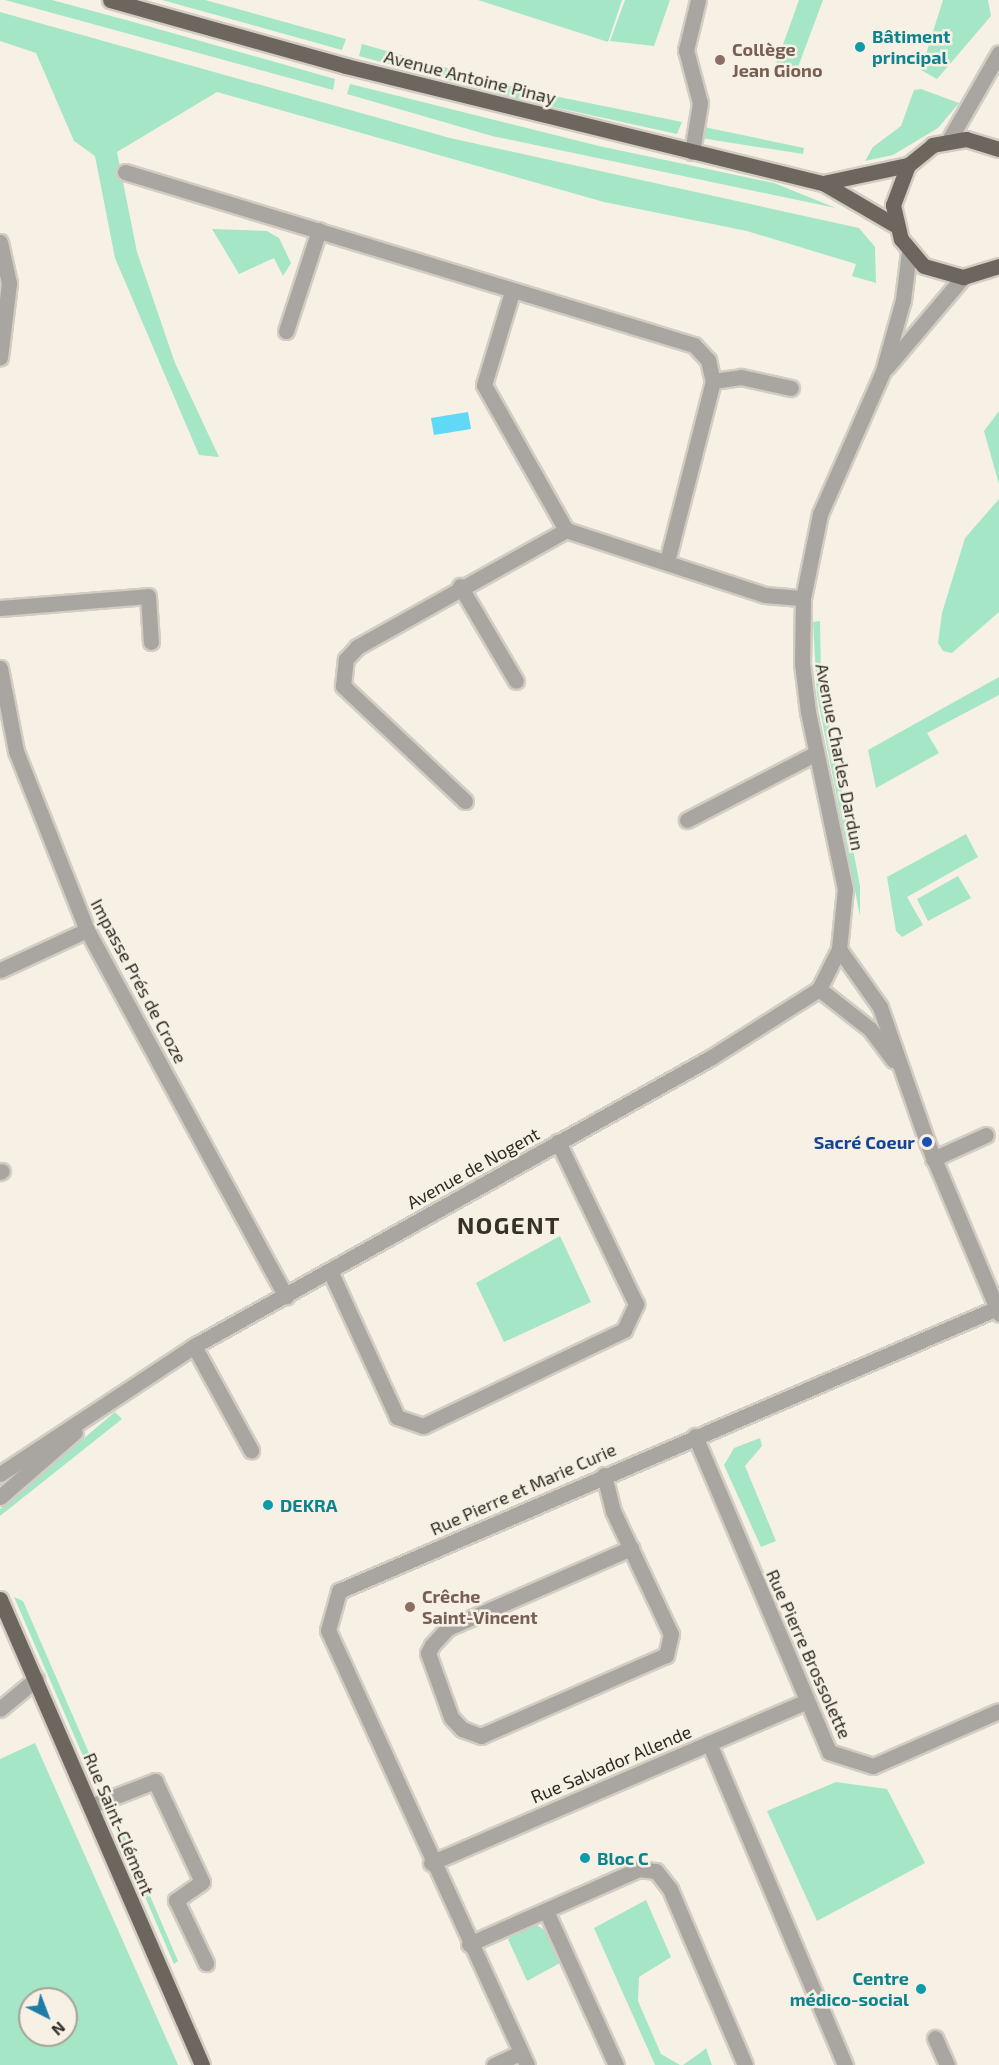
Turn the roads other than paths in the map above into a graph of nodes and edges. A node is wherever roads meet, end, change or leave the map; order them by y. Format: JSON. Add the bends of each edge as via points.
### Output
{"nodes":[{"id":1,"x":110,"y":0,"type":"edge"},
{"id":2,"x":698,"y":0,"type":"edge"},
{"id":3,"x":999,"y":53,"type":"edge"},
{"id":4,"x":949,"y":140,"type":"junction"},
{"id":5,"x":999,"y":149,"type":"edge"},
{"id":6,"x":692,"y":152,"type":"junction"},
{"id":7,"x":908,"y":165,"type":"junction"},
{"id":8,"x":125,"y":172,"type":"dead end"},
{"id":9,"x":823,"y":183,"type":"junction"},
{"id":10,"x":895,"y":225,"type":"junction"},
{"id":11,"x":319,"y":230,"type":"junction"},
{"id":12,"x":0,"y":242,"type":"edge"},
{"id":13,"x":909,"y":252,"type":"junction"},
{"id":14,"x":998,"y":268,"type":"edge"},
{"id":15,"x":963,"y":277,"type":"junction"},
{"id":16,"x":512,"y":292,"type":"junction"},
{"id":17,"x":286,"y":331,"type":"dead end"},
{"id":18,"x":0,"y":357,"type":"edge"},
{"id":19,"x":883,"y":371,"type":"junction"},
{"id":20,"x":713,"y":381,"type":"junction"},
{"id":21,"x":791,"y":388,"type":"dead end"},
{"id":22,"x":566,"y":530,"type":"junction"},
{"id":23,"x":667,"y":562,"type":"junction"},
{"id":24,"x":459,"y":586,"type":"junction"},
{"id":25,"x":803,"y":598,"type":"junction"},
{"id":26,"x":0,"y":608,"type":"edge"},
{"id":27,"x":151,"y":642,"type":"dead end"},
{"id":28,"x":0,"y":668,"type":"edge"},
{"id":29,"x":516,"y":681,"type":"dead end"},
{"id":30,"x":816,"y":753,"type":"junction"},
{"id":31,"x":465,"y":801,"type":"dead end"},
{"id":32,"x":687,"y":820,"type":"dead end"},
{"id":33,"x":87,"y":930,"type":"junction"},
{"id":34,"x":840,"y":949,"type":"junction"},
{"id":35,"x":0,"y":970,"type":"edge"},
{"id":36,"x":819,"y":989,"type":"junction"},
{"id":37,"x":902,"y":1076,"type":"junction"},
{"id":38,"x":986,"y":1135,"type":"dead end"},
{"id":39,"x":558,"y":1142,"type":"junction"},
{"id":40,"x":933,"y":1159,"type":"junction"},
{"id":41,"x":330,"y":1271,"type":"junction"},
{"id":42,"x":286,"y":1296,"type":"junction"},
{"id":43,"x":998,"y":1311,"type":"edge"},
{"id":44,"x":194,"y":1347,"type":"junction"},
{"id":45,"x":106,"y":1403,"type":"junction"},
{"id":46,"x":695,"y":1436,"type":"junction"},
{"id":47,"x":251,"y":1450,"type":"dead end"},
{"id":48,"x":0,"y":1473,"type":"edge"},
{"id":49,"x":604,"y":1476,"type":"junction"},
{"id":50,"x":0,"y":1497,"type":"edge"},
{"id":51,"x":631,"y":1548,"type":"junction"},
{"id":52,"x":0,"y":1599,"type":"edge"},
{"id":53,"x":36,"y":1679,"type":"junction"},
{"id":54,"x":807,"y":1701,"type":"junction"},
{"id":55,"x":0,"y":1709,"type":"edge"},
{"id":56,"x":999,"y":1711,"type":"edge"},
{"id":57,"x":710,"y":1743,"type":"junction"},
{"id":58,"x":90,"y":1806,"type":"junction"},
{"id":59,"x":431,"y":1863,"type":"junction"},
{"id":60,"x":547,"y":1913,"type":"junction"},
{"id":61,"x":469,"y":1944,"type":"junction"},
{"id":62,"x":206,"y":1963,"type":"dead end"},
{"id":63,"x":935,"y":2038,"type":"dead end"},
{"id":64,"x":524,"y":2059,"type":"edge"},
{"id":65,"x":202,"y":2065,"type":"edge"},
{"id":66,"x":494,"y":2065,"type":"edge"},
{"id":67,"x":615,"y":2065,"type":"edge"},
{"id":68,"x":745,"y":2065,"type":"edge"},
{"id":69,"x":845,"y":2065,"type":"edge"},
{"id":70,"x":947,"y":2065,"type":"edge"}],
"edges":[{"from":1,"to":6,"type":"main road","name":"Avenue Antoine Pinay","via":[[346,66]]},
{"from":2,"to":6,"type":"street","via":[[686,50],[700,103]]},
{"from":3,"to":4,"type":"street"},
{"from":4,"to":5,"type":"main road","via":[[984,142]]},
{"from":4,"to":7,"type":"main road","name":"Avenue Antoine Pinay"},
{"from":6,"to":9,"type":"main road","name":"Avenue Antoine Pinay"},
{"from":7,"to":9,"type":"main road","name":"Avenue Antoine Pinay"},
{"from":7,"to":10,"type":"main road","via":[[897,184]]},
{"from":8,"to":11,"type":"street"},
{"from":9,"to":10,"type":"main road","name":"Avenue Antoine Pinay"},
{"from":10,"to":13,"type":"main road"},
{"from":11,"to":16,"type":"street"},
{"from":11,"to":17,"type":"street"},
{"from":12,"to":18,"type":"street","via":[[9,283]]},
{"from":13,"to":15,"type":"main road","via":[[924,266]]},
{"from":13,"to":19,"type":"street","name":"Avenue Charles Dardun","via":[[903,300]]},
{"from":14,"to":15,"type":"main road"},
{"from":15,"to":19,"type":"street","name":"Avenue Charles Dardun"},
{"from":16,"to":20,"type":"street","via":[[671,334],[694,345],[708,360]]},
{"from":16,"to":22,"type":"street","via":[[484,385]]},
{"from":19,"to":25,"type":"street","name":"Avenue Charles Dardun","via":[[820,514]]},
{"from":20,"to":21,"type":"street","via":[[741,377]]},
{"from":20,"to":23,"type":"street"},
{"from":22,"to":23,"type":"street"},
{"from":22,"to":24,"type":"street"},
{"from":23,"to":25,"type":"street","via":[[765,595]]},
{"from":24,"to":29,"type":"street"},
{"from":24,"to":31,"type":"street","via":[[357,647],[346,659],[342,686]]},
{"from":25,"to":30,"type":"street","name":"Avenue Charles Dardun","via":[[801,663]]},
{"from":26,"to":27,"type":"street","via":[[148,596]]},
{"from":28,"to":33,"type":"street","name":"Impasse Prés de Croze","via":[[16,751]]},
{"from":30,"to":32,"type":"street"},
{"from":30,"to":34,"type":"street","name":"Avenue Charles Dardun","via":[[845,889]]},
{"from":33,"to":35,"type":"street"},
{"from":33,"to":42,"type":"street","name":"Impasse Prés de Croze"},
{"from":34,"to":36,"type":"street","name":"Avenue de Nogent"},
{"from":34,"to":37,"type":"street","via":[[880,1007]]},
{"from":36,"to":37,"type":"street","via":[[870,1029]]},
{"from":36,"to":39,"type":"street","name":"Avenue de Nogent","via":[[710,1058]]},
{"from":37,"to":40,"type":"street"},
{"from":38,"to":40,"type":"street"},
{"from":39,"to":41,"type":"street","name":"Avenue de Nogent"},
{"from":39,"to":41,"type":"street","via":[[636,1304],[624,1330],[423,1426],[398,1417]]},
{"from":40,"to":43,"type":"street"},
{"from":41,"to":42,"type":"street","name":"Avenue de Nogent"},
{"from":42,"to":44,"type":"street","name":"Avenue de Nogent"},
{"from":43,"to":46,"type":"street","name":"Rue Pierre et Marie Curie"},
{"from":44,"to":45,"type":"street","name":"Avenue de Nogent"},
{"from":44,"to":47,"type":"street"},
{"from":45,"to":48,"type":"street","name":"Avenue de Nogent"},
{"from":45,"to":50,"type":"street","name":"Avenue de Nogent"},
{"from":46,"to":49,"type":"street","name":"Rue Pierre et Marie Curie"},
{"from":46,"to":54,"type":"street","name":"Rue Pierre Brossolette"},
{"from":49,"to":51,"type":"street"},
{"from":49,"to":59,"type":"street","name":"Rue Pierre et Marie Curie","via":[[339,1591],[330,1607],[328,1630]]},
{"from":51,"to":51,"type":"street","via":[[671,1634],[666,1655],[481,1736],[462,1729],[451,1717],[428,1653],[432,1645],[448,1628]]},
{"from":52,"to":53,"type":"main road","name":"Rue Saint-Clément"},
{"from":53,"to":55,"type":"street"},
{"from":53,"to":58,"type":"main road","name":"Rue Saint-Clément"},
{"from":54,"to":56,"type":"street","name":"Rue Pierre Brossolette","via":[[829,1752],[873,1767]]},
{"from":54,"to":57,"type":"street","name":"Rue Salvador Allende"},
{"from":57,"to":59,"type":"street","name":"Rue Salvador Allende"},
{"from":57,"to":69,"type":"street"},
{"from":58,"to":62,"type":"street","via":[[155,1781],[202,1882],[176,1900]]},
{"from":58,"to":65,"type":"main road","name":"Rue Saint-Clément"},
{"from":59,"to":61,"type":"street","name":"Rue Pierre et Marie Curie"},
{"from":60,"to":61,"type":"street"},
{"from":60,"to":67,"type":"street"},
{"from":60,"to":68,"type":"street","via":[[639,1869],[656,1871],[670,1889]]},
{"from":61,"to":64,"type":"street","name":"Rue Pierre et Marie Curie"},
{"from":63,"to":70,"type":"street"},
{"from":64,"to":66,"type":"street"}]}
